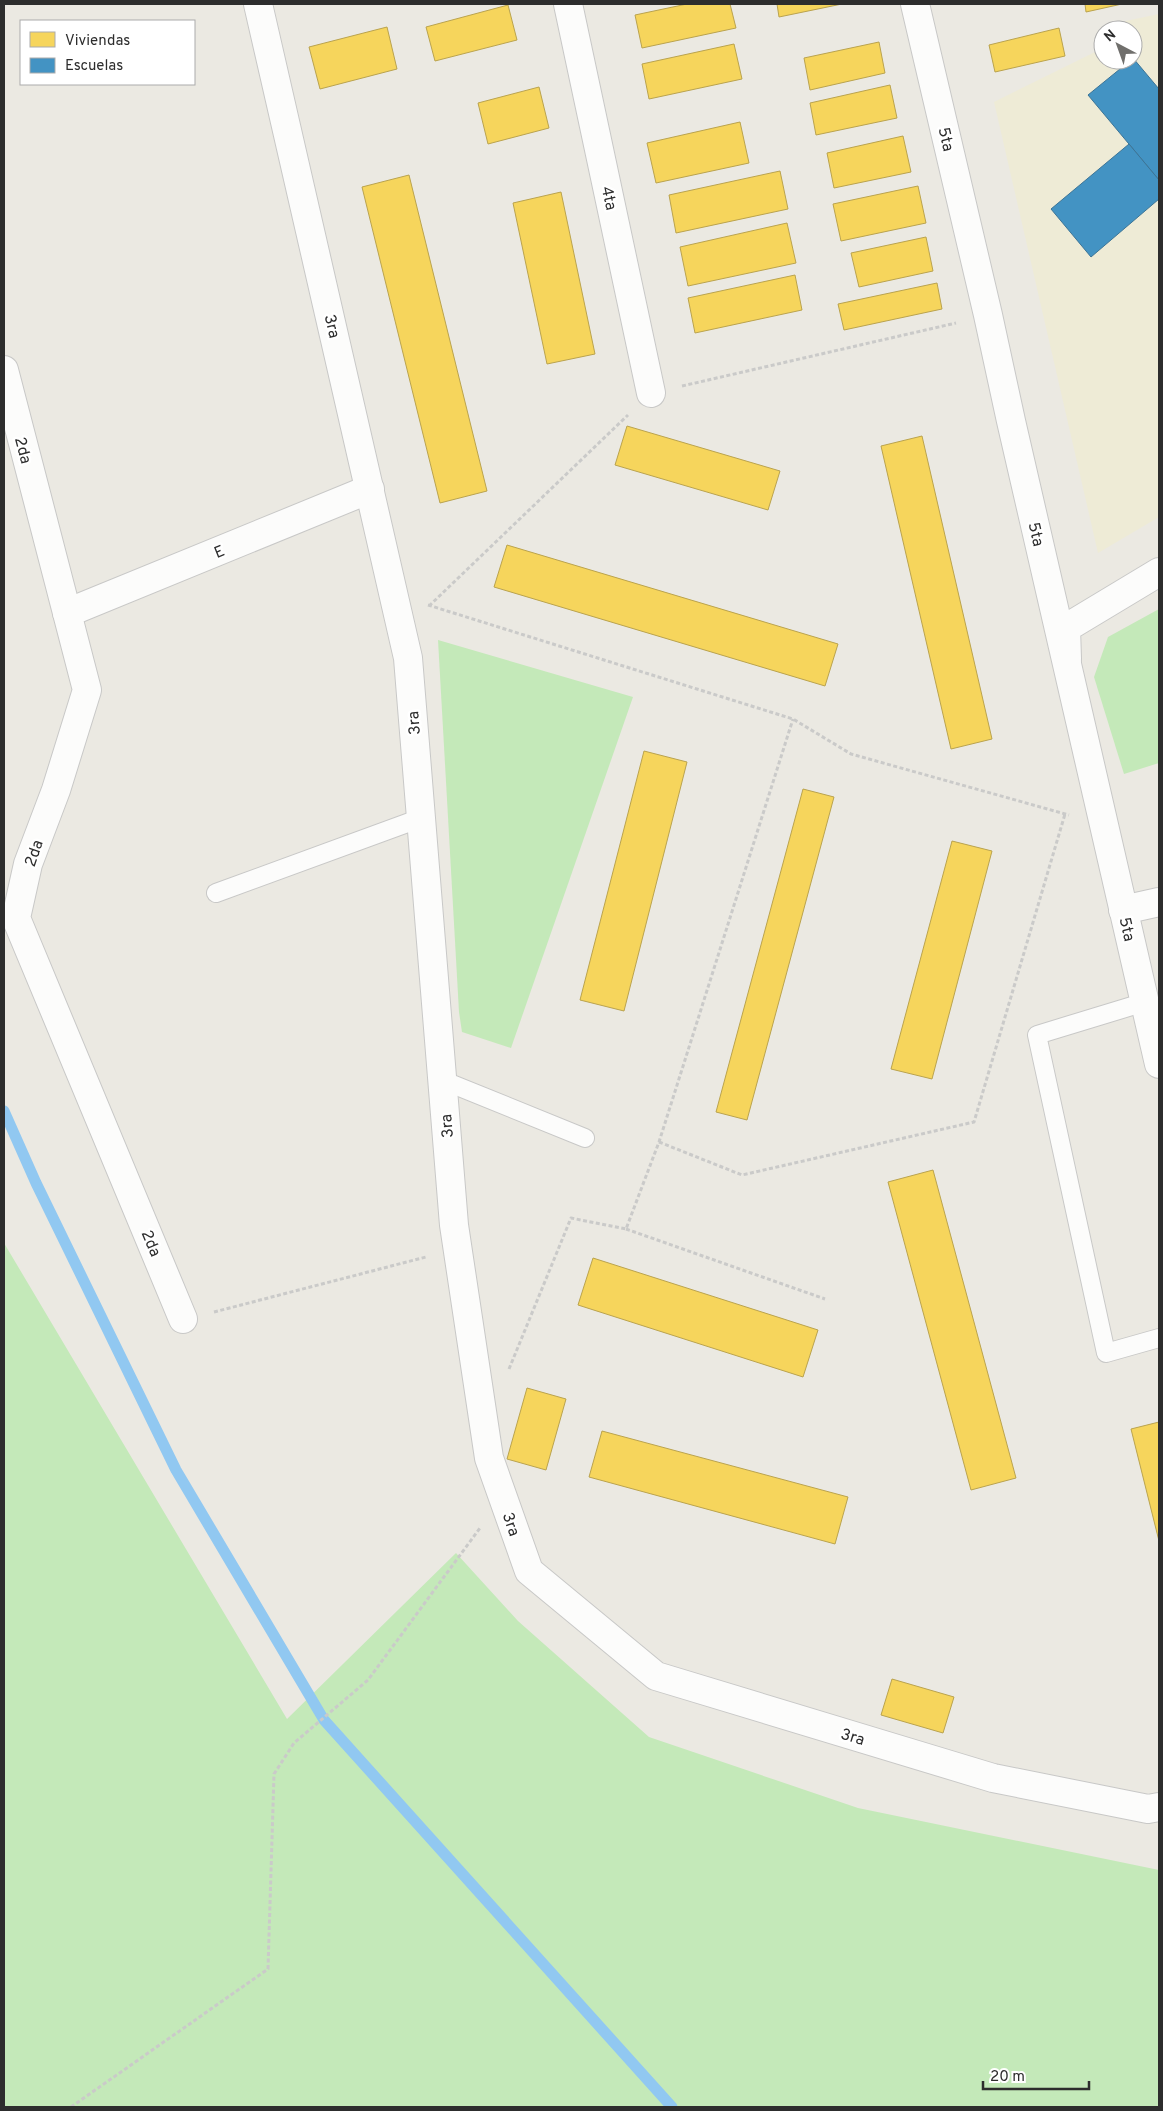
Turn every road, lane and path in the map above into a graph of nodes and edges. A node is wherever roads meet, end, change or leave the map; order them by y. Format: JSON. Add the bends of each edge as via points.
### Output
{"nodes":[{"id":1,"x":258,"y":4,"type":"edge"},
{"id":2,"x":568,"y":4,"type":"edge"},
{"id":3,"x":915,"y":4,"type":"edge"},
{"id":4,"x":988,"y":315,"type":"junction"},
{"id":5,"x":4,"y":370,"type":"edge"},
{"id":6,"x":652,"y":393,"type":"junction"},
{"id":7,"x":370,"y":488,"type":"junction"},
{"id":8,"x":1159,"y":572,"type":"edge"},
{"id":9,"x":396,"y":599,"type":"junction"},
{"id":10,"x":429,"y":606,"type":"junction"},
{"id":11,"x":67,"y":613,"type":"junction"},
{"id":12,"x":1067,"y":666,"type":"junction"},
{"id":13,"x":793,"y":719,"type":"junction"},
{"id":14,"x":1065,"y":814,"type":"junction"},
{"id":15,"x":421,"y":818,"type":"junction"},
{"id":16,"x":1104,"y":825,"type":"junction"},
{"id":17,"x":216,"y":893,"type":"dead end"},
{"id":18,"x":1159,"y":902,"type":"edge"},
{"id":19,"x":1123,"y":910,"type":"junction"},
{"id":20,"x":1145,"y":1002,"type":"junction"},
{"id":21,"x":1159,"y":1064,"type":"edge"},
{"id":22,"x":442,"y":1080,"type":"junction"},
{"id":23,"x":585,"y":1138,"type":"dead end"},
{"id":24,"x":659,"y":1142,"type":"junction"},
{"id":25,"x":626,"y":1229,"type":"junction"},
{"id":26,"x":458,"y":1249,"type":"junction"},
{"id":27,"x":825,"y":1299,"type":"dead end"},
{"id":28,"x":183,"y":1319,"type":"joint"},
{"id":29,"x":1159,"y":1338,"type":"edge"},
{"id":30,"x":507,"y":1374,"type":"dead end"},
{"id":31,"x":503,"y":1498,"type":"junction"},
{"id":32,"x":1159,"y":1807,"type":"edge"},
{"id":33,"x":71,"y":2107,"type":"edge"}],
"edges":[{"from":1,"to":7,"type":"street","name":"3ra"},
{"from":2,"to":6,"type":"street","name":"4ta"},
{"from":3,"to":4,"type":"street","name":"5ta"},
{"from":4,"to":6,"type":"path"},
{"from":4,"to":12,"type":"street","name":"5ta"},
{"from":5,"to":11,"type":"street","name":"2da"},
{"from":6,"to":10,"type":"path"},
{"from":7,"to":9,"type":"street","name":"3ra"},
{"from":7,"to":11,"type":"street","name":"E"},
{"from":8,"to":12,"type":"street","via":[[1066,628]]},
{"from":9,"to":10,"type":"path"},
{"from":9,"to":15,"type":"street","name":"3ra","via":[[408,658]]},
{"from":10,"to":13,"type":"path"},
{"from":11,"to":28,"type":"street","name":"2da","via":[[87,690],[56,790],[28,864],[16,918]]},
{"from":12,"to":16,"type":"street","name":"5ta"},
{"from":13,"to":14,"type":"path","via":[[851,754]]},
{"from":13,"to":24,"type":"path"},
{"from":14,"to":16,"type":"path"},
{"from":14,"to":24,"type":"path","via":[[974,1122],[742,1175]]},
{"from":15,"to":17,"type":"lane"},
{"from":15,"to":22,"type":"street","name":"3ra"},
{"from":16,"to":19,"type":"street","name":"5ta"},
{"from":18,"to":19,"type":"street"},
{"from":19,"to":20,"type":"street","name":"5ta"},
{"from":20,"to":21,"type":"street","name":"5ta"},
{"from":20,"to":29,"type":"lane","via":[[1037,1035],[1106,1353]]},
{"from":22,"to":23,"type":"lane"},
{"from":22,"to":26,"type":"street","name":"3ra"},
{"from":24,"to":25,"type":"path"},
{"from":25,"to":27,"type":"path"},
{"from":25,"to":30,"type":"path","via":[[571,1218]]},
{"from":26,"to":28,"type":"path"},
{"from":26,"to":31,"type":"street","name":"3ra","via":[[489,1458]]},
{"from":31,"to":32,"type":"street","name":"3ra","via":[[529,1571],[656,1676],[993,1778],[1148,1809]]},
{"from":31,"to":33,"type":"path","via":[[368,1680],[294,1744],[274,1774],[268,1969]]}]}
